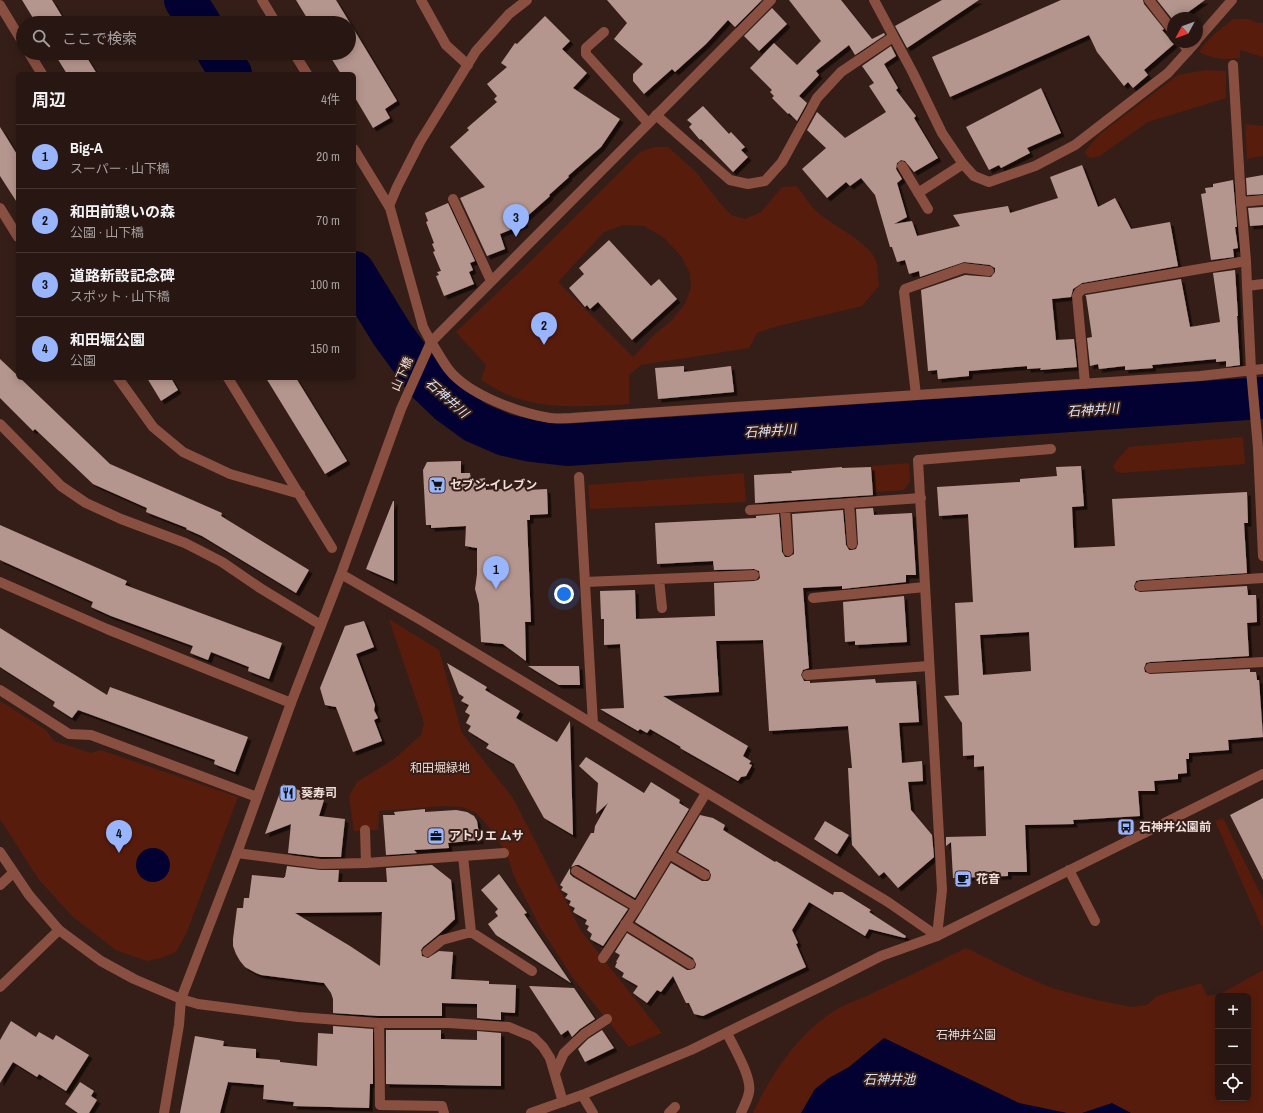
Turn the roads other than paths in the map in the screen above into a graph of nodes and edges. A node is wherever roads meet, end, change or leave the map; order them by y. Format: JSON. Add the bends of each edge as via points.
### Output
{"nodes":[{"id":1,"x":262,"y":0,"type":"edge"},
{"id":2,"x":421,"y":0,"type":"edge"},
{"id":3,"x":527,"y":0,"type":"edge"},
{"id":4,"x":771,"y":0,"type":"edge"},
{"id":5,"x":874,"y":0,"type":"edge"},
{"id":6,"x":1149,"y":0,"type":"edge"},
{"id":7,"x":1232,"y":0,"type":"edge"},
{"id":8,"x":0,"y":5,"type":"edge"},
{"id":9,"x":272,"y":16,"type":"edge"},
{"id":10,"x":4,"y":21,"type":"edge"},
{"id":11,"x":1167,"y":23,"type":"edge"},
{"id":12,"x":604,"y":32,"type":"dead end"},
{"id":13,"x":1203,"y":33,"type":"edge"},
{"id":14,"x":16,"y":35,"type":"edge"},
{"id":15,"x":893,"y":36,"type":"junction"},
{"id":16,"x":1188,"y":50,"type":"edge"},
{"id":17,"x":33,"y":60,"type":"edge"},
{"id":18,"x":299,"y":60,"type":"edge"},
{"id":19,"x":468,"y":65,"type":"junction"},
{"id":20,"x":1233,"y":65,"type":"dead end"},
{"id":21,"x":41,"y":72,"type":"edge"},
{"id":22,"x":307,"y":72,"type":"edge"},
{"id":23,"x":656,"y":115,"type":"junction"},
{"id":24,"x":648,"y":123,"type":"junction"},
{"id":25,"x":356,"y":152,"type":"edge"},
{"id":26,"x":963,"y":164,"type":"junction"},
{"id":27,"x":902,"y":166,"type":"dead end"},
{"id":28,"x":918,"y":193,"type":"junction"},
{"id":29,"x":453,"y":199,"type":"dead end"},
{"id":30,"x":1263,"y":200,"type":"edge"},
{"id":31,"x":1241,"y":202,"type":"junction"},
{"id":32,"x":389,"y":206,"type":"junction"},
{"id":33,"x":0,"y":208,"type":"edge"},
{"id":34,"x":928,"y":209,"type":"dead end"},
{"id":35,"x":16,"y":233,"type":"edge"},
{"id":36,"x":1246,"y":261,"type":"junction"},
{"id":37,"x":989,"y":271,"type":"dead end"},
{"id":38,"x":491,"y":281,"type":"junction"},
{"id":39,"x":1263,"y":284,"type":"edge"},
{"id":40,"x":1247,"y":286,"type":"junction"},
{"id":41,"x":429,"y":345,"type":"junction"},
{"id":42,"x":1263,"y":369,"type":"edge"},
{"id":43,"x":1251,"y":370,"type":"junction"},
{"id":44,"x":119,"y":380,"type":"edge"},
{"id":45,"x":229,"y":380,"type":"edge"},
{"id":46,"x":1085,"y":384,"type":"junction"},
{"id":47,"x":916,"y":396,"type":"junction"},
{"id":48,"x":2,"y":430,"type":"edge"},
{"id":49,"x":1051,"y":449,"type":"dead end"},
{"id":50,"x":579,"y":476,"type":"dead end"},
{"id":51,"x":300,"y":494,"type":"junction"},
{"id":52,"x":921,"y":498,"type":"junction"},
{"id":53,"x":849,"y":503,"type":"junction"},
{"id":54,"x":785,"y":508,"type":"junction"},
{"id":55,"x":750,"y":510,"type":"dead end"},
{"id":56,"x":1262,"y":516,"type":"edge"},
{"id":57,"x":852,"y":544,"type":"dead end"},
{"id":58,"x":332,"y":548,"type":"dead end"},
{"id":59,"x":788,"y":551,"type":"dead end"},
{"id":60,"x":1263,"y":556,"type":"edge"},
{"id":61,"x":341,"y":574,"type":"junction"},
{"id":62,"x":754,"y":575,"type":"dead end"},
{"id":63,"x":1263,"y":578,"type":"edge"},
{"id":64,"x":659,"y":579,"type":"junction"},
{"id":65,"x":0,"y":582,"type":"edge"},
{"id":66,"x":585,"y":582,"type":"junction"},
{"id":67,"x":1140,"y":586,"type":"dead end"},
{"id":68,"x":925,"y":588,"type":"junction"},
{"id":69,"x":813,"y":598,"type":"dead end"},
{"id":70,"x":662,"y":608,"type":"dead end"},
{"id":71,"x":322,"y":625,"type":"junction"},
{"id":72,"x":1263,"y":662,"type":"edge"},
{"id":73,"x":929,"y":666,"type":"junction"},
{"id":74,"x":1150,"y":668,"type":"dead end"},
{"id":75,"x":807,"y":675,"type":"dead end"},
{"id":76,"x":0,"y":690,"type":"edge"},
{"id":77,"x":291,"y":703,"type":"junction"},
{"id":78,"x":593,"y":724,"type":"junction"},
{"id":79,"x":1263,"y":774,"type":"edge"},
{"id":80,"x":706,"y":793,"type":"junction"},
{"id":81,"x":257,"y":797,"type":"junction"},
{"id":82,"x":365,"y":830,"type":"dead end"},
{"id":83,"x":0,"y":852,"type":"edge"},
{"id":84,"x":237,"y":853,"type":"junction"},
{"id":85,"x":504,"y":853,"type":"dead end"},
{"id":86,"x":669,"y":854,"type":"junction"},
{"id":87,"x":463,"y":856,"type":"junction"},
{"id":88,"x":366,"y":863,"type":"junction"},
{"id":89,"x":1069,"y":870,"type":"junction"},
{"id":90,"x":576,"y":871,"type":"dead end"},
{"id":91,"x":13,"y":873,"type":"junction"},
{"id":92,"x":705,"y":875,"type":"dead end"},
{"id":93,"x":0,"y":885,"type":"edge"},
{"id":94,"x":637,"y":907,"type":"junction"},
{"id":95,"x":1095,"y":921,"type":"dead end"},
{"id":96,"x":625,"y":924,"type":"junction"},
{"id":97,"x":59,"y":930,"type":"junction"},
{"id":98,"x":471,"y":932,"type":"junction"},
{"id":99,"x":937,"y":936,"type":"junction"},
{"id":100,"x":427,"y":952,"type":"dead end"},
{"id":101,"x":603,"y":958,"type":"dead end"},
{"id":102,"x":690,"y":964,"type":"dead end"},
{"id":103,"x":532,"y":971,"type":"dead end"},
{"id":104,"x":0,"y":987,"type":"edge"},
{"id":105,"x":181,"y":999,"type":"junction"},
{"id":106,"x":607,"y":1019,"type":"dead end"},
{"id":107,"x":379,"y":1023,"type":"junction"},
{"id":108,"x":727,"y":1033,"type":"junction"},
{"id":109,"x":555,"y":1073,"type":"junction"},
{"id":110,"x":582,"y":1095,"type":"junction"},
{"id":111,"x":563,"y":1102,"type":"junction"},
{"id":112,"x":164,"y":1113,"type":"edge"},
{"id":113,"x":444,"y":1113,"type":"edge"},
{"id":114,"x":531,"y":1113,"type":"edge"},
{"id":115,"x":593,"y":1113,"type":"edge"},
{"id":116,"x":741,"y":1113,"type":"edge"}],
"edges":[{"from":1,"to":9,"type":"street"},
{"from":2,"to":19,"type":"street","via":[[446,45]]},
{"from":3,"to":19,"type":"street","via":[[508,14],[476,51]]},
{"from":4,"to":23,"type":"street"},
{"from":5,"to":15,"type":"street"},
{"from":6,"to":11,"type":"street"},
{"from":7,"to":13,"type":"street"},
{"from":8,"to":10,"type":"street"},
{"from":10,"to":14,"type":"street"},
{"from":12,"to":24,"type":"street","via":[[586,48],[586,54]]},
{"from":15,"to":23,"type":"street","via":[[841,72],[817,98],[782,162],[766,181],[748,184],[730,180]]},
{"from":15,"to":26,"type":"street","via":[[942,133]]},
{"from":16,"to":26,"type":"street","via":[[1168,73],[1075,145],[1035,166],[989,182],[974,176]]},
{"from":17,"to":21,"type":"street"},
{"from":18,"to":22,"type":"street"},
{"from":19,"to":32,"type":"street","via":[[420,142]]},
{"from":20,"to":31,"type":"street"},
{"from":23,"to":24,"type":"street"},
{"from":24,"to":38,"type":"street"},
{"from":25,"to":32,"type":"street"},
{"from":26,"to":28,"type":"street"},
{"from":27,"to":28,"type":"street"},
{"from":28,"to":34,"type":"street"},
{"from":29,"to":38,"type":"street"},
{"from":30,"to":31,"type":"street"},
{"from":31,"to":36,"type":"street"},
{"from":32,"to":41,"type":"street"},
{"from":33,"to":35,"type":"street"},
{"from":36,"to":40,"type":"street"},
{"from":36,"to":46,"type":"street","via":[[1083,289],[1079,292],[1077,296]]},
{"from":37,"to":47,"type":"street","via":[[964,268],[905,289]]},
{"from":38,"to":41,"type":"street"},
{"from":39,"to":40,"type":"street"},
{"from":40,"to":43,"type":"street"},
{"from":41,"to":47,"type":"street","via":[[450,371],[466,385],[506,406],[551,418]]},
{"from":41,"to":61,"type":"street","name":"山下橋","via":[[401,409]]},
{"from":42,"to":43,"type":"street"},
{"from":43,"to":46,"type":"street"},
{"from":43,"to":56,"type":"street"},
{"from":44,"to":51,"type":"street","via":[[153,427],[183,452],[230,474]]},
{"from":45,"to":51,"type":"street"},
{"from":46,"to":47,"type":"street"},
{"from":48,"to":71,"type":"street","via":[[60,486],[86,503],[185,543],[222,562]]},
{"from":49,"to":52,"type":"street","via":[[918,460]]},
{"from":50,"to":66,"type":"street"},
{"from":51,"to":58,"type":"street"},
{"from":52,"to":53,"type":"street"},
{"from":52,"to":68,"type":"street"},
{"from":53,"to":54,"type":"street"},
{"from":53,"to":57,"type":"street"},
{"from":54,"to":55,"type":"street"},
{"from":54,"to":59,"type":"street"},
{"from":56,"to":60,"type":"street"},
{"from":61,"to":71,"type":"street","name":"山下橋"},
{"from":61,"to":78,"type":"street"},
{"from":62,"to":64,"type":"street"},
{"from":63,"to":67,"type":"street"},
{"from":64,"to":66,"type":"street"},
{"from":64,"to":70,"type":"street"},
{"from":65,"to":77,"type":"street"},
{"from":66,"to":78,"type":"street"},
{"from":68,"to":69,"type":"street"},
{"from":68,"to":73,"type":"street"},
{"from":71,"to":77,"type":"street","name":"山下橋"},
{"from":72,"to":74,"type":"street"},
{"from":73,"to":75,"type":"street"},
{"from":73,"to":99,"type":"street","via":[[942,890]]},
{"from":76,"to":81,"type":"street","via":[[69,734],[91,735]]},
{"from":77,"to":81,"type":"street","name":"山下橋"},
{"from":78,"to":80,"type":"street"},
{"from":79,"to":89,"type":"street"},
{"from":80,"to":86,"type":"street"},
{"from":80,"to":99,"type":"street","via":[[888,902]]},
{"from":81,"to":84,"type":"street","name":"山下橋"},
{"from":82,"to":88,"type":"street"},
{"from":83,"to":91,"type":"street"},
{"from":84,"to":88,"type":"street","via":[[321,864]]},
{"from":84,"to":105,"type":"street","name":"山下橋"},
{"from":85,"to":87,"type":"street"},
{"from":86,"to":92,"type":"street"},
{"from":86,"to":94,"type":"street"},
{"from":87,"to":88,"type":"street"},
{"from":87,"to":98,"type":"street"},
{"from":89,"to":95,"type":"street"},
{"from":89,"to":99,"type":"street"},
{"from":90,"to":94,"type":"street"},
{"from":91,"to":93,"type":"street"},
{"from":91,"to":97,"type":"street"},
{"from":94,"to":96,"type":"street"},
{"from":96,"to":101,"type":"street"},
{"from":96,"to":102,"type":"street"},
{"from":97,"to":104,"type":"street"},
{"from":97,"to":105,"type":"street","via":[[101,961],[134,979]]},
{"from":98,"to":100,"type":"street","via":[[442,940]]},
{"from":98,"to":103,"type":"street"},
{"from":99,"to":108,"type":"street","via":[[881,956]]},
{"from":105,"to":107,"type":"street","via":[[198,1004],[298,1017]]},
{"from":105,"to":112,"type":"street","name":"山下橋"},
{"from":106,"to":109,"type":"street","via":[[584,1034],[564,1054]]},
{"from":107,"to":109,"type":"street","via":[[450,1023],[509,1027],[533,1038],[543,1047]]},
{"from":107,"to":113,"type":"street","via":[[380,1105],[442,1106]]},
{"from":108,"to":110,"type":"street"},
{"from":108,"to":116,"type":"street","via":[[749,1084]]},
{"from":109,"to":111,"type":"street"},
{"from":110,"to":111,"type":"street"},
{"from":110,"to":115,"type":"street"},
{"from":111,"to":114,"type":"street"}]}
